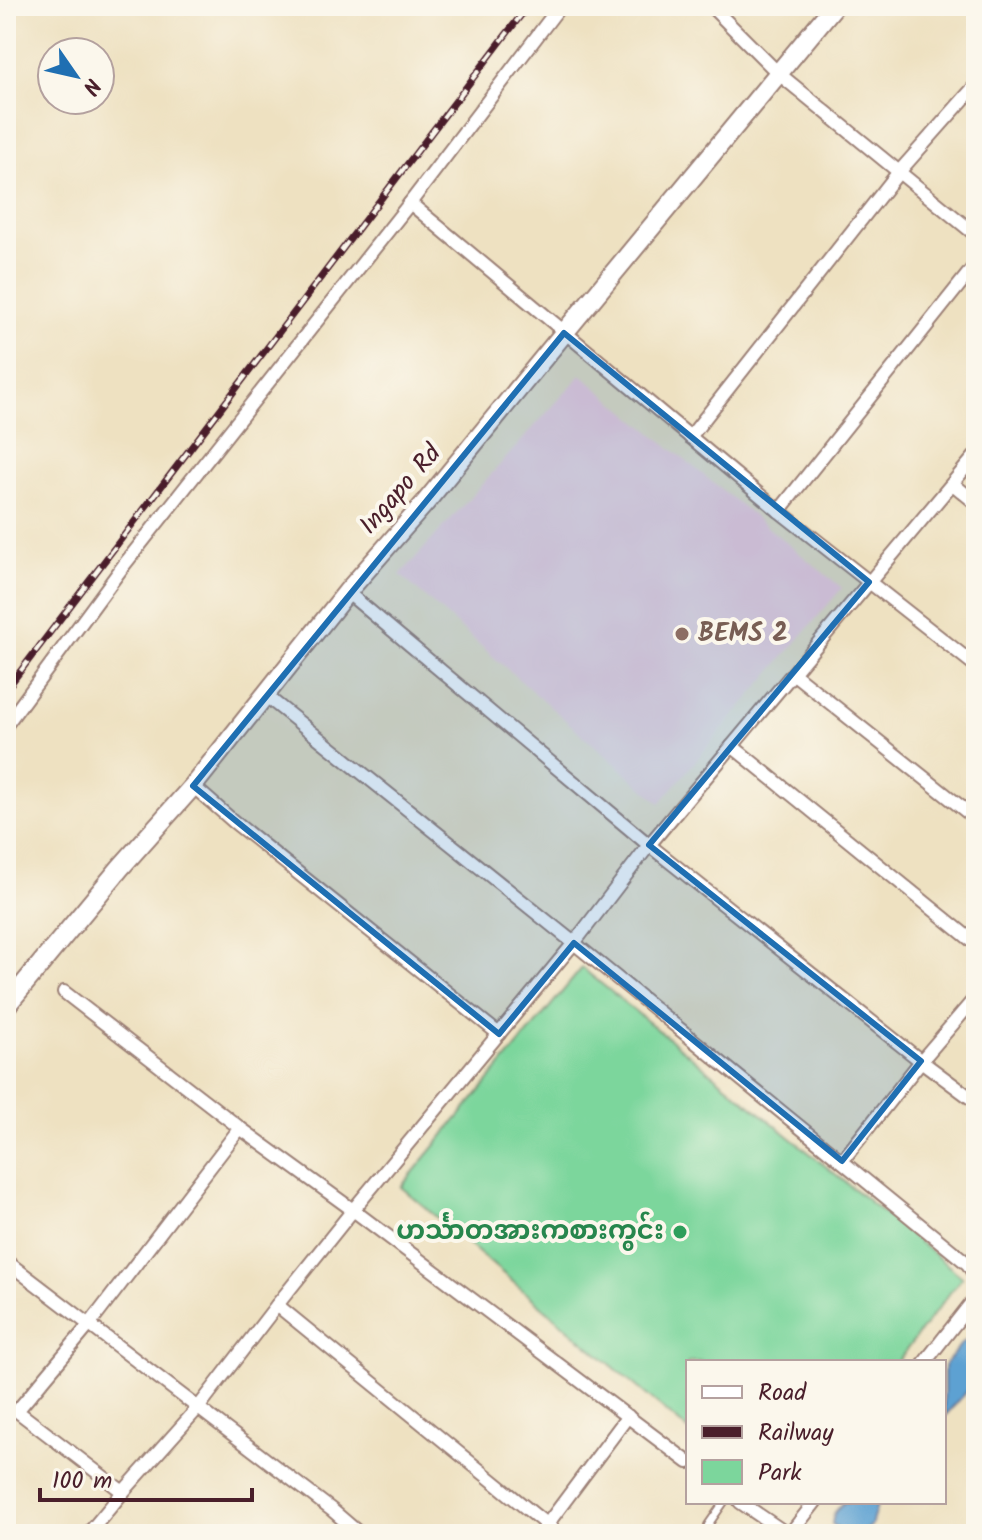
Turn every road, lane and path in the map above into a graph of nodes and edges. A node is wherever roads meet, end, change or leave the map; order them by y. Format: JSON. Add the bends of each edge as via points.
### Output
{"nodes":[{"id":1,"x":560,"y":6,"type":"edge"},
{"id":2,"x":711,"y":6,"type":"edge"},
{"id":3,"x":834,"y":6,"type":"edge"},
{"id":4,"x":778,"y":73,"type":"junction"},
{"id":5,"x":976,"y":85,"type":"edge"},
{"id":6,"x":898,"y":173,"type":"junction"},
{"id":7,"x":410,"y":203,"type":"junction"},
{"id":8,"x":976,"y":235,"type":"edge"},
{"id":9,"x":976,"y":264,"type":"edge"},
{"id":10,"x":564,"y":333,"type":"junction"},
{"id":11,"x":690,"y":437,"type":"junction"},
{"id":12,"x":976,"y":455,"type":"edge"},
{"id":13,"x":953,"y":484,"type":"junction"},
{"id":14,"x":976,"y":503,"type":"edge"},
{"id":15,"x":779,"y":511,"type":"junction"},
{"id":16,"x":869,"y":582,"type":"junction"},
{"id":17,"x":347,"y":592,"type":"junction"},
{"id":18,"x":976,"y":666,"type":"edge"},
{"id":19,"x":794,"y":674,"type":"junction"},
{"id":20,"x":265,"y":695,"type":"junction"},
{"id":21,"x":6,"y":725,"type":"edge"},
{"id":22,"x":732,"y":746,"type":"junction"},
{"id":23,"x":193,"y":786,"type":"junction"},
{"id":24,"x":976,"y":819,"type":"edge"},
{"id":25,"x":649,"y":845,"type":"junction"},
{"id":26,"x":574,"y":943,"type":"junction"},
{"id":27,"x":976,"y":944,"type":"edge"},
{"id":28,"x":64,"y":992,"type":"dead end"},
{"id":29,"x":976,"y":997,"type":"edge"},
{"id":30,"x":6,"y":1006,"type":"edge"},
{"id":31,"x":499,"y":1034,"type":"junction"},
{"id":32,"x":921,"y":1061,"type":"junction"},
{"id":33,"x":976,"y":1102,"type":"edge"},
{"id":34,"x":240,"y":1128,"type":"junction"},
{"id":35,"x":842,"y":1161,"type":"junction"},
{"id":36,"x":353,"y":1210,"type":"junction"},
{"id":37,"x":6,"y":1261,"type":"edge"},
{"id":38,"x":976,"y":1280,"type":"edge"},
{"id":39,"x":974,"y":1299,"type":"edge"},
{"id":40,"x":277,"y":1305,"type":"junction"},
{"id":41,"x":90,"y":1324,"type":"junction"},
{"id":42,"x":927,"y":1360,"type":"edge"},
{"id":43,"x":198,"y":1408,"type":"junction"},
{"id":44,"x":628,"y":1416,"type":"junction"},
{"id":45,"x":686,"y":1460,"type":"edge"},
{"id":46,"x":123,"y":1492,"type":"junction"},
{"id":47,"x":723,"y":1504,"type":"edge"},
{"id":48,"x":743,"y":1504,"type":"edge"},
{"id":49,"x":813,"y":1504,"type":"edge"},
{"id":50,"x":708,"y":1525,"type":"dead end"},
{"id":51,"x":548,"y":1531,"type":"edge"},
{"id":52,"x":88,"y":1534,"type":"edge"},
{"id":53,"x":360,"y":1534,"type":"edge"},
{"id":54,"x":788,"y":1534,"type":"edge"}],
"edges":[{"from":1,"to":7,"type":"street"},
{"from":2,"to":4,"type":"street"},
{"from":3,"to":4,"type":"main road","name":"Ingapo Rd"},
{"from":4,"to":6,"type":"street"},
{"from":4,"to":10,"type":"main road","name":"Ingapo Rd"},
{"from":5,"to":6,"type":"street"},
{"from":6,"to":8,"type":"street"},
{"from":6,"to":11,"type":"street"},
{"from":7,"to":10,"type":"street"},
{"from":7,"to":21,"type":"street","via":[[124,565]]},
{"from":9,"to":15,"type":"street"},
{"from":10,"to":11,"type":"street"},
{"from":10,"to":17,"type":"main road","name":"Ingapo Rd"},
{"from":11,"to":15,"type":"street"},
{"from":12,"to":13,"type":"street"},
{"from":13,"to":14,"type":"street"},
{"from":13,"to":16,"type":"street"},
{"from":15,"to":16,"type":"street"},
{"from":16,"to":18,"type":"street"},
{"from":16,"to":19,"type":"street"},
{"from":17,"to":20,"type":"main road","name":"Ingapo Rd"},
{"from":17,"to":25,"type":"street"},
{"from":19,"to":22,"type":"street"},
{"from":19,"to":24,"type":"street"},
{"from":20,"to":23,"type":"main road","name":"Ingapo Rd"},
{"from":20,"to":26,"type":"street"},
{"from":22,"to":25,"type":"street"},
{"from":22,"to":27,"type":"street"},
{"from":23,"to":30,"type":"main road","name":"Ingapo Rd"},
{"from":23,"to":31,"type":"street"},
{"from":25,"to":26,"type":"street"},
{"from":25,"to":32,"type":"street"},
{"from":26,"to":31,"type":"street"},
{"from":26,"to":35,"type":"street"},
{"from":28,"to":34,"type":"street"},
{"from":29,"to":32,"type":"street"},
{"from":31,"to":36,"type":"street"},
{"from":32,"to":33,"type":"street"},
{"from":32,"to":35,"type":"street"},
{"from":34,"to":36,"type":"street"},
{"from":34,"to":41,"type":"street"},
{"from":35,"to":38,"type":"street","via":[[968,1264]]},
{"from":36,"to":40,"type":"street"},
{"from":36,"to":44,"type":"street"},
{"from":37,"to":41,"type":"street"},
{"from":38,"to":39,"type":"street"},
{"from":39,"to":42,"type":"street"},
{"from":40,"to":43,"type":"street"},
{"from":40,"to":51,"type":"street"},
{"from":41,"to":43,"type":"street"},
{"from":41,"to":46,"type":"street","via":[[17,1411]]},
{"from":43,"to":46,"type":"street"},
{"from":43,"to":53,"type":"street"},
{"from":44,"to":45,"type":"street"},
{"from":44,"to":51,"type":"street"},
{"from":46,"to":52,"type":"street"},
{"from":47,"to":50,"type":"lane"},
{"from":48,"to":54,"type":"street"},
{"from":49,"to":54,"type":"street"}]}
